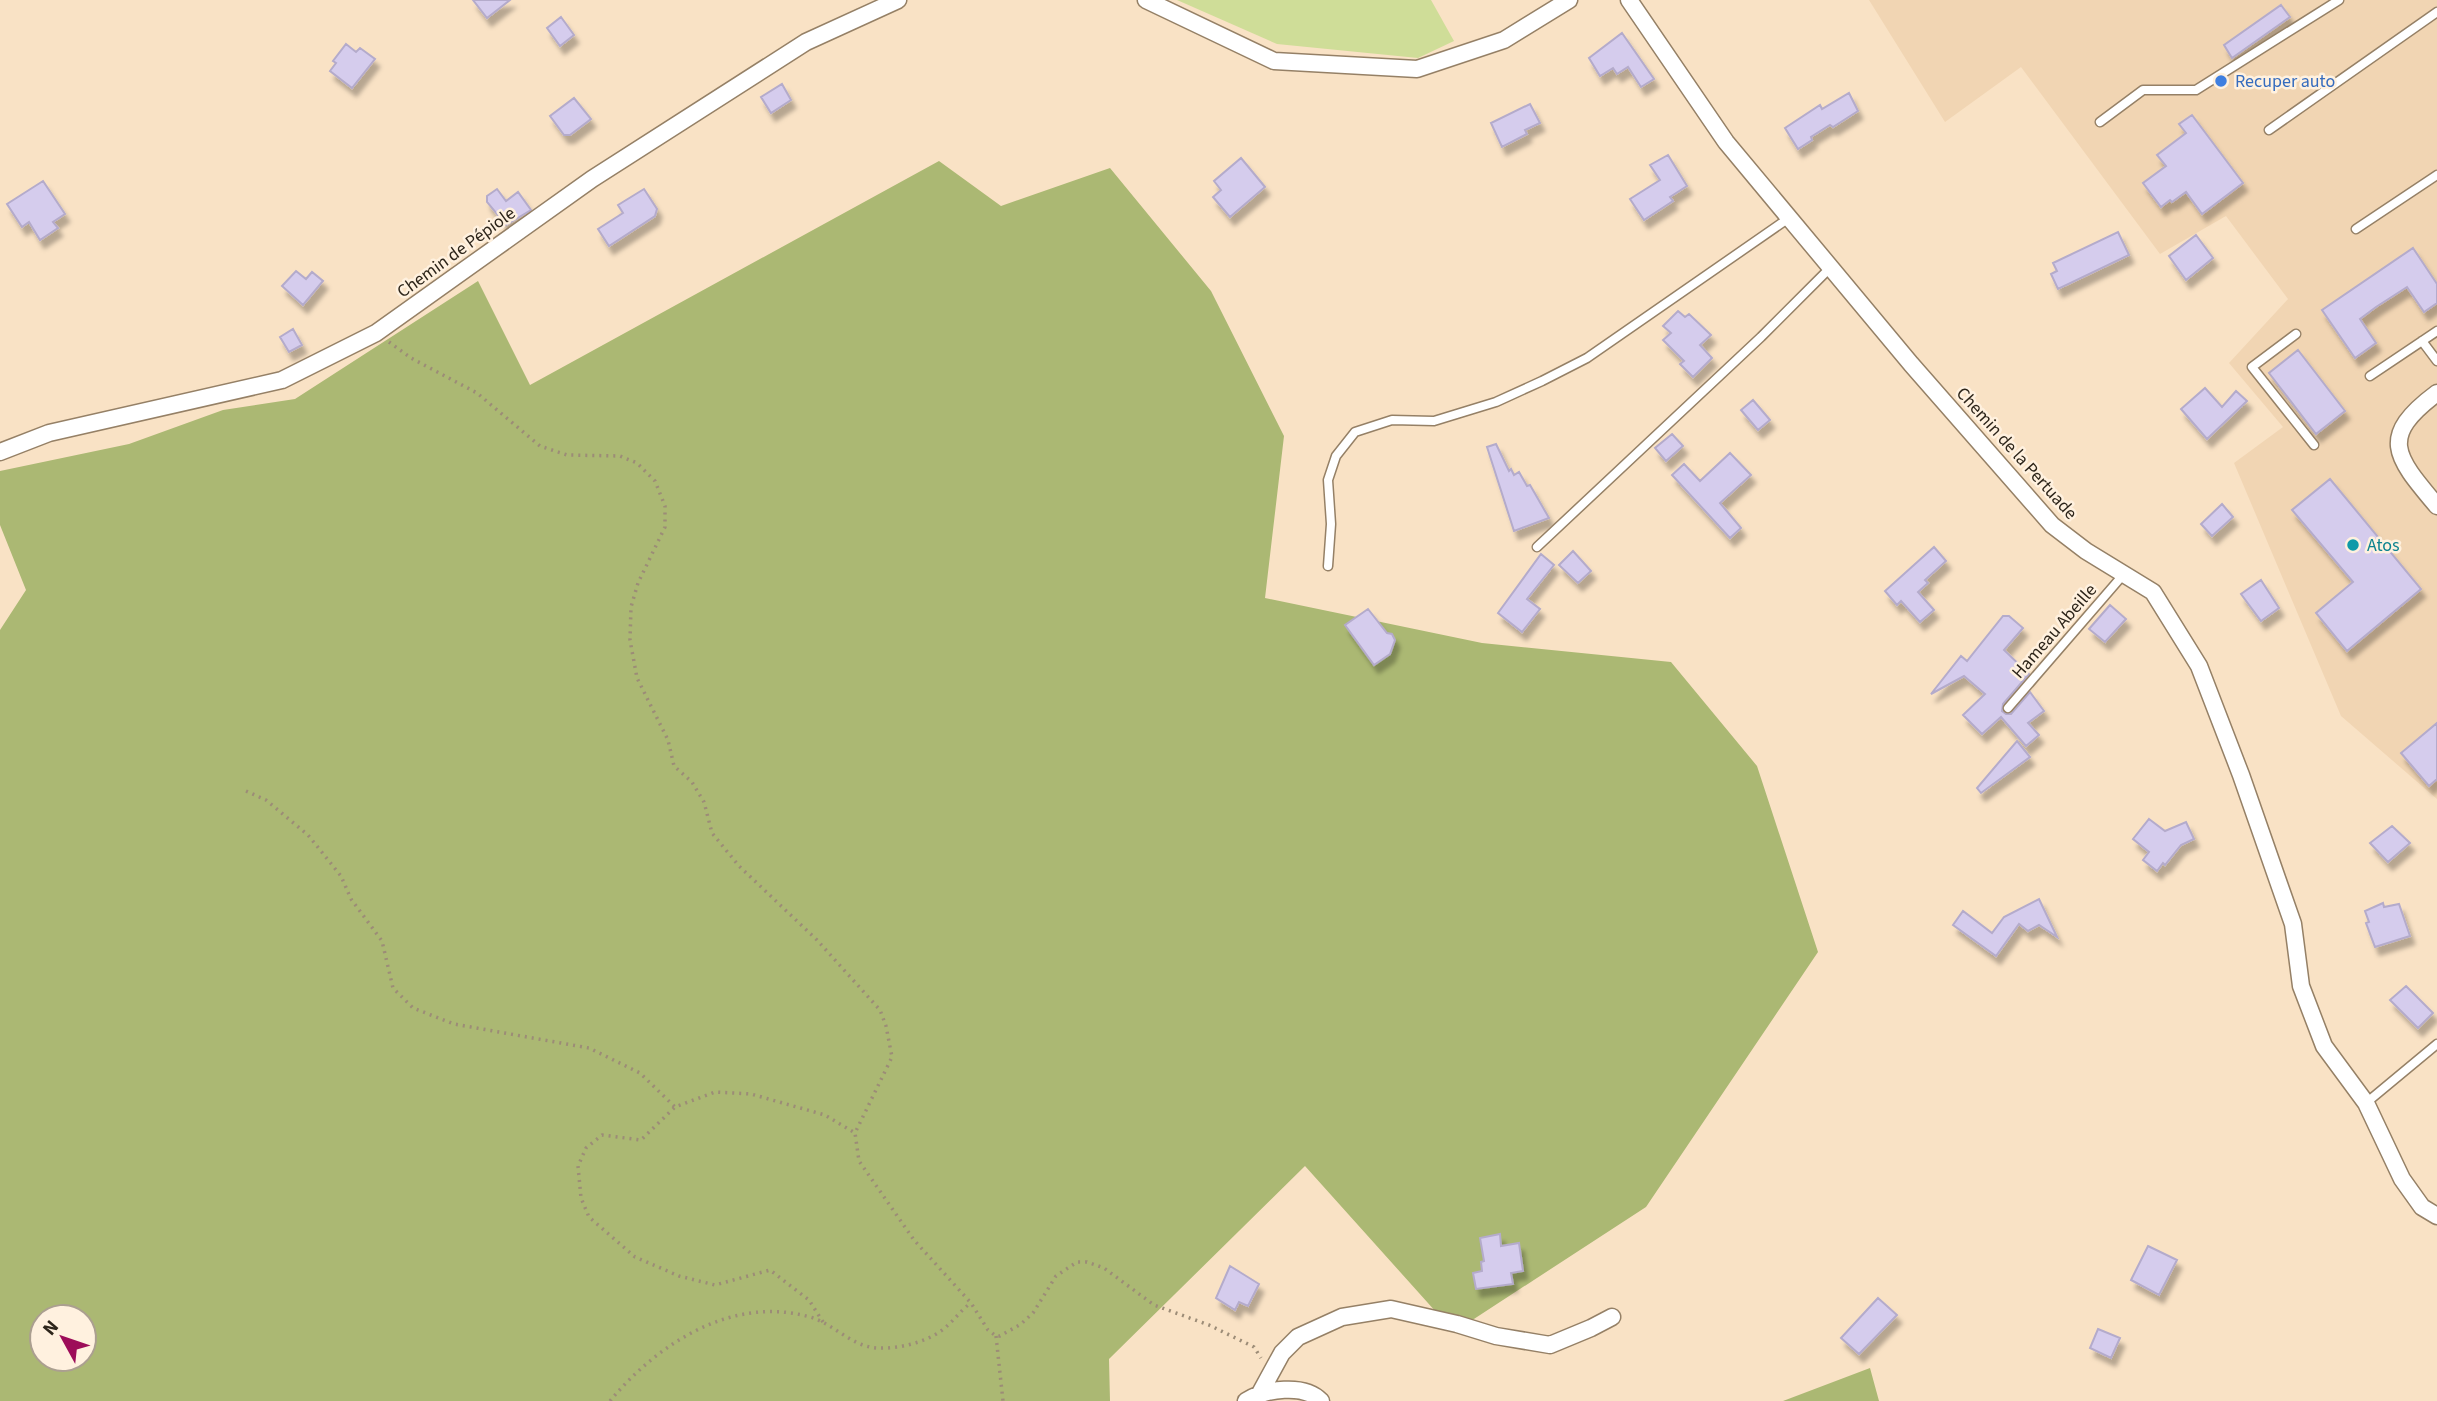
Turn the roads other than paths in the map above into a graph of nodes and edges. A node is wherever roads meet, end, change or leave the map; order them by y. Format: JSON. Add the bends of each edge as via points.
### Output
{"nodes":[{"id":1,"x":898,"y":0,"type":"edge"},
{"id":2,"x":1146,"y":0,"type":"edge"},
{"id":3,"x":1569,"y":0,"type":"edge"},
{"id":4,"x":1629,"y":0,"type":"edge"},
{"id":5,"x":2339,"y":0,"type":"edge"},
{"id":6,"x":2437,"y":12,"type":"edge"},
{"id":7,"x":2101,"y":122,"type":"dead end"},
{"id":8,"x":2269,"y":130,"type":"dead end"},
{"id":9,"x":2437,"y":175,"type":"edge"},
{"id":10,"x":1789,"y":218,"type":"junction"},
{"id":11,"x":2356,"y":229,"type":"dead end"},
{"id":12,"x":1830,"y":268,"type":"junction"},
{"id":13,"x":2437,"y":331,"type":"edge"},
{"id":14,"x":2296,"y":334,"type":"dead end"},
{"id":15,"x":2422,"y":341,"type":"junction"},
{"id":16,"x":2437,"y":361,"type":"edge"},
{"id":17,"x":2370,"y":376,"type":"dead end"},
{"id":18,"x":2437,"y":393,"type":"edge"},
{"id":19,"x":2314,"y":445,"type":"dead end"},
{"id":20,"x":0,"y":452,"type":"edge"},
{"id":21,"x":2437,"y":506,"type":"edge"},
{"id":22,"x":1537,"y":547,"type":"dead end"},
{"id":23,"x":1328,"y":566,"type":"dead end"},
{"id":24,"x":2123,"y":575,"type":"junction"},
{"id":25,"x":2008,"y":708,"type":"dead end"},
{"id":26,"x":2437,"y":1044,"type":"edge"},
{"id":27,"x":2366,"y":1103,"type":"junction"},
{"id":28,"x":2437,"y":1216,"type":"edge"},
{"id":29,"x":1612,"y":1317,"type":"dead end"},
{"id":30,"x":1252,"y":1398,"type":"edge"},
{"id":31,"x":1321,"y":1401,"type":"edge"}],
"edges":[{"from":1,"to":20,"type":"street","name":"Chemin de Pépiole","via":[[806,42],[603,172],[376,332],[282,380],[49,433]]},
{"from":2,"to":3,"type":"street","via":[[1274,61],[1417,69],[1504,40]]},
{"from":4,"to":10,"type":"street","name":"Chemin de la Pertuade","via":[[1726,142]]},
{"from":5,"to":7,"type":"lane","via":[[2196,90],[2143,90]]},
{"from":6,"to":8,"type":"lane"},
{"from":9,"to":11,"type":"lane"},
{"from":10,"to":12,"type":"street","name":"Chemin de la Pertuade"},
{"from":10,"to":23,"type":"lane","via":[[1598,350],[1542,381],[1496,402],[1434,421],[1392,420],[1355,432],[1336,456],[1328,480]]},
{"from":12,"to":22,"type":"lane"},
{"from":12,"to":24,"type":"street","name":"Chemin de la Pertuade","via":[[2052,525]]},
{"from":13,"to":15,"type":"lane"},
{"from":14,"to":19,"type":"lane","via":[[2252,366]]},
{"from":15,"to":16,"type":"lane"},
{"from":15,"to":17,"type":"lane"},
{"from":18,"to":21,"type":"street","via":[[2403,424],[2397,441],[2403,461]]},
{"from":24,"to":25,"type":"lane","name":"Hameau Abeille"},
{"from":24,"to":27,"type":"street","name":"Chemin de la Pertuade","via":[[2153,592],[2200,666],[2293,923],[2301,986],[2324,1046]]},
{"from":26,"to":27,"type":"lane"},
{"from":27,"to":28,"type":"street","name":"Chemin de la Pertuade","via":[[2402,1179],[2422,1207]]},
{"from":29,"to":30,"type":"street","via":[[1550,1345],[1391,1309],[1342,1317],[1298,1337]]},
{"from":30,"to":31,"type":"street","via":[[1268,1392],[1306,1390]]}]}
